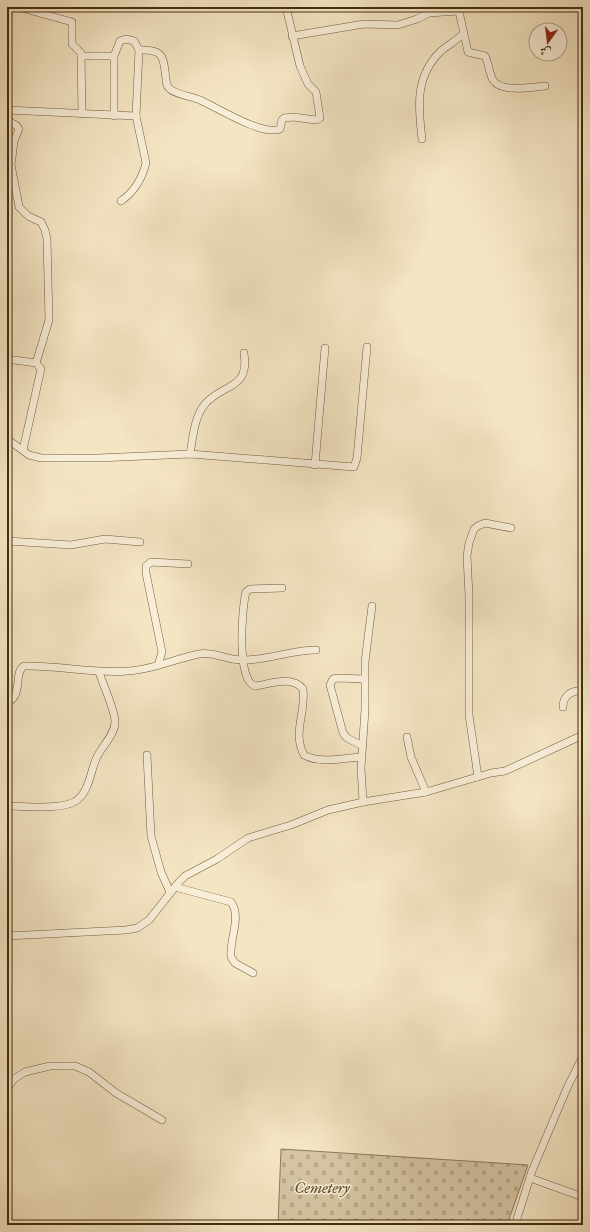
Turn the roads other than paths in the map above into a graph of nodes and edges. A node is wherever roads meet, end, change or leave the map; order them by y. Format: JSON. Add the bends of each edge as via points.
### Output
{"nodes":[{"id":1,"x":18,"y":7,"type":"edge"},
{"id":2,"x":286,"y":7,"type":"edge"},
{"id":3,"x":458,"y":9,"type":"edge"},
{"id":4,"x":463,"y":34,"type":"junction"},
{"id":5,"x":292,"y":36,"type":"junction"},
{"id":6,"x":139,"y":50,"type":"junction"},
{"id":7,"x":81,"y":56,"type":"junction"},
{"id":8,"x":114,"y":56,"type":"junction"},
{"id":9,"x":545,"y":86,"type":"dead end"},
{"id":10,"x":7,"y":110,"type":"edge"},
{"id":11,"x":82,"y":114,"type":"junction"},
{"id":12,"x":114,"y":116,"type":"junction"},
{"id":13,"x":136,"y":116,"type":"junction"},
{"id":14,"x":7,"y":121,"type":"edge"},
{"id":15,"x":422,"y":139,"type":"dead end"},
{"id":16,"x":121,"y":201,"type":"dead end"},
{"id":17,"x":368,"y":347,"type":"dead end"},
{"id":18,"x":325,"y":348,"type":"dead end"},
{"id":19,"x":244,"y":353,"type":"dead end"},
{"id":20,"x":7,"y":359,"type":"edge"},
{"id":21,"x":36,"y":363,"type":"junction"},
{"id":22,"x":7,"y":439,"type":"edge"},
{"id":23,"x":23,"y":450,"type":"junction"},
{"id":24,"x":190,"y":454,"type":"junction"},
{"id":25,"x":315,"y":465,"type":"junction"},
{"id":26,"x":511,"y":528,"type":"dead end"},
{"id":27,"x":7,"y":541,"type":"edge"},
{"id":28,"x":140,"y":542,"type":"dead end"},
{"id":29,"x":188,"y":564,"type":"dead end"},
{"id":30,"x":282,"y":588,"type":"dead end"},
{"id":31,"x":372,"y":606,"type":"dead end"},
{"id":32,"x":316,"y":650,"type":"dead end"},
{"id":33,"x":243,"y":660,"type":"junction"},
{"id":34,"x":158,"y":665,"type":"junction"},
{"id":35,"x":99,"y":672,"type":"junction"},
{"id":36,"x":364,"y":678,"type":"junction"},
{"id":37,"x":583,"y":691,"type":"edge"},
{"id":38,"x":7,"y":703,"type":"edge"},
{"id":39,"x":563,"y":707,"type":"dead end"},
{"id":40,"x":583,"y":735,"type":"edge"},
{"id":41,"x":407,"y":737,"type":"dead end"},
{"id":42,"x":361,"y":744,"type":"junction"},
{"id":43,"x":147,"y":755,"type":"dead end"},
{"id":44,"x":361,"y":757,"type":"junction"},
{"id":45,"x":478,"y":776,"type":"junction"},
{"id":46,"x":426,"y":792,"type":"junction"},
{"id":47,"x":363,"y":802,"type":"junction"},
{"id":48,"x":7,"y":806,"type":"edge"},
{"id":49,"x":173,"y":890,"type":"junction"},
{"id":50,"x":7,"y":936,"type":"edge"},
{"id":51,"x":252,"y":973,"type":"dead end"},
{"id":52,"x":583,"y":1056,"type":"edge"},
{"id":53,"x":7,"y":1088,"type":"edge"},
{"id":54,"x":162,"y":1120,"type":"dead end"},
{"id":55,"x":530,"y":1178,"type":"junction"},
{"id":56,"x":583,"y":1197,"type":"edge"},
{"id":57,"x":515,"y":1225,"type":"edge"}],
"edges":[{"from":1,"to":7,"type":"street","via":[[72,22],[72,44]]},
{"from":2,"to":5,"type":"street"},
{"from":3,"to":4,"type":"street"},
{"from":3,"to":5,"type":"street","via":[[428,13],[398,25],[364,24]]},
{"from":4,"to":9,"type":"street","via":[[468,52],[484,56],[492,80],[496,84],[514,88]]},
{"from":4,"to":15,"type":"street","via":[[442,50],[423,76],[420,99]]},
{"from":5,"to":6,"type":"street","via":[[300,66],[308,84],[316,92],[320,118],[284,118],[280,129],[274,130],[255,126],[173,91],[166,83],[161,53]]},
{"from":6,"to":8,"type":"street","via":[[134,41],[126,39],[120,41]]},
{"from":6,"to":13,"type":"street"},
{"from":7,"to":8,"type":"street"},
{"from":7,"to":11,"type":"street"},
{"from":8,"to":12,"type":"street"},
{"from":10,"to":11,"type":"street"},
{"from":11,"to":12,"type":"street"},
{"from":12,"to":13,"type":"street"},
{"from":13,"to":16,"type":"street","via":[[146,163],[131,194]]},
{"from":14,"to":21,"type":"street","via":[[19,129],[14,141],[11,165],[19,207],[28,216],[41,222],[47,239],[49,320]]},
{"from":17,"to":25,"type":"street","via":[[356,465],[350,468]]},
{"from":18,"to":25,"type":"street"},
{"from":19,"to":24,"type":"street","via":[[246,361],[242,378],[205,405],[197,421]]},
{"from":20,"to":21,"type":"street"},
{"from":21,"to":23,"type":"street","via":[[41,369]]},
{"from":22,"to":23,"type":"street"},
{"from":23,"to":24,"type":"street","via":[[41,458]]},
{"from":24,"to":25,"type":"street"},
{"from":26,"to":45,"type":"street","via":[[485,523],[478,526],[474,529],[467,556],[470,714]]},
{"from":27,"to":28,"type":"street","via":[[71,545],[105,539]]},
{"from":29,"to":34,"type":"street","via":[[151,562],[146,566],[162,652]]},
{"from":30,"to":33,"type":"street","via":[[250,589],[246,592],[241,630]]},
{"from":31,"to":36,"type":"street"},
{"from":32,"to":33,"type":"street"},
{"from":33,"to":34,"type":"street","via":[[206,653]]},
{"from":33,"to":44,"type":"street","via":[[252,685],[286,682],[303,689],[303,714],[297,736],[304,755],[325,760]]},
{"from":34,"to":35,"type":"street","via":[[139,671]]},
{"from":35,"to":38,"type":"street","via":[[24,666],[20,671],[14,699]]},
{"from":35,"to":48,"type":"street","via":[[115,722],[82,794],[74,802],[65,804]]},
{"from":36,"to":42,"type":"street","via":[[365,710]]},
{"from":36,"to":42,"type":"street","via":[[337,678],[333,679],[330,685],[343,733],[347,738]]},
{"from":37,"to":39,"type":"street","via":[[570,694],[565,698]]},
{"from":40,"to":45,"type":"street","via":[[514,768]]},
{"from":41,"to":46,"type":"street","via":[[410,757]]},
{"from":42,"to":44,"type":"street"},
{"from":43,"to":49,"type":"street","via":[[151,836],[161,872]]},
{"from":44,"to":47,"type":"street"},
{"from":45,"to":46,"type":"street"},
{"from":46,"to":47,"type":"street"},
{"from":47,"to":49,"type":"street","via":[[318,813],[291,825],[248,838],[212,863],[185,876]]},
{"from":49,"to":50,"type":"street","via":[[155,914],[137,928]]},
{"from":49,"to":51,"type":"street","via":[[230,902],[234,907],[235,916],[231,957],[235,963]]},
{"from":52,"to":55,"type":"street"},
{"from":53,"to":54,"type":"street","via":[[14,1079],[25,1072],[50,1066],[75,1066],[89,1072],[111,1089]]},
{"from":55,"to":56,"type":"street"},
{"from":55,"to":57,"type":"street"}]}
